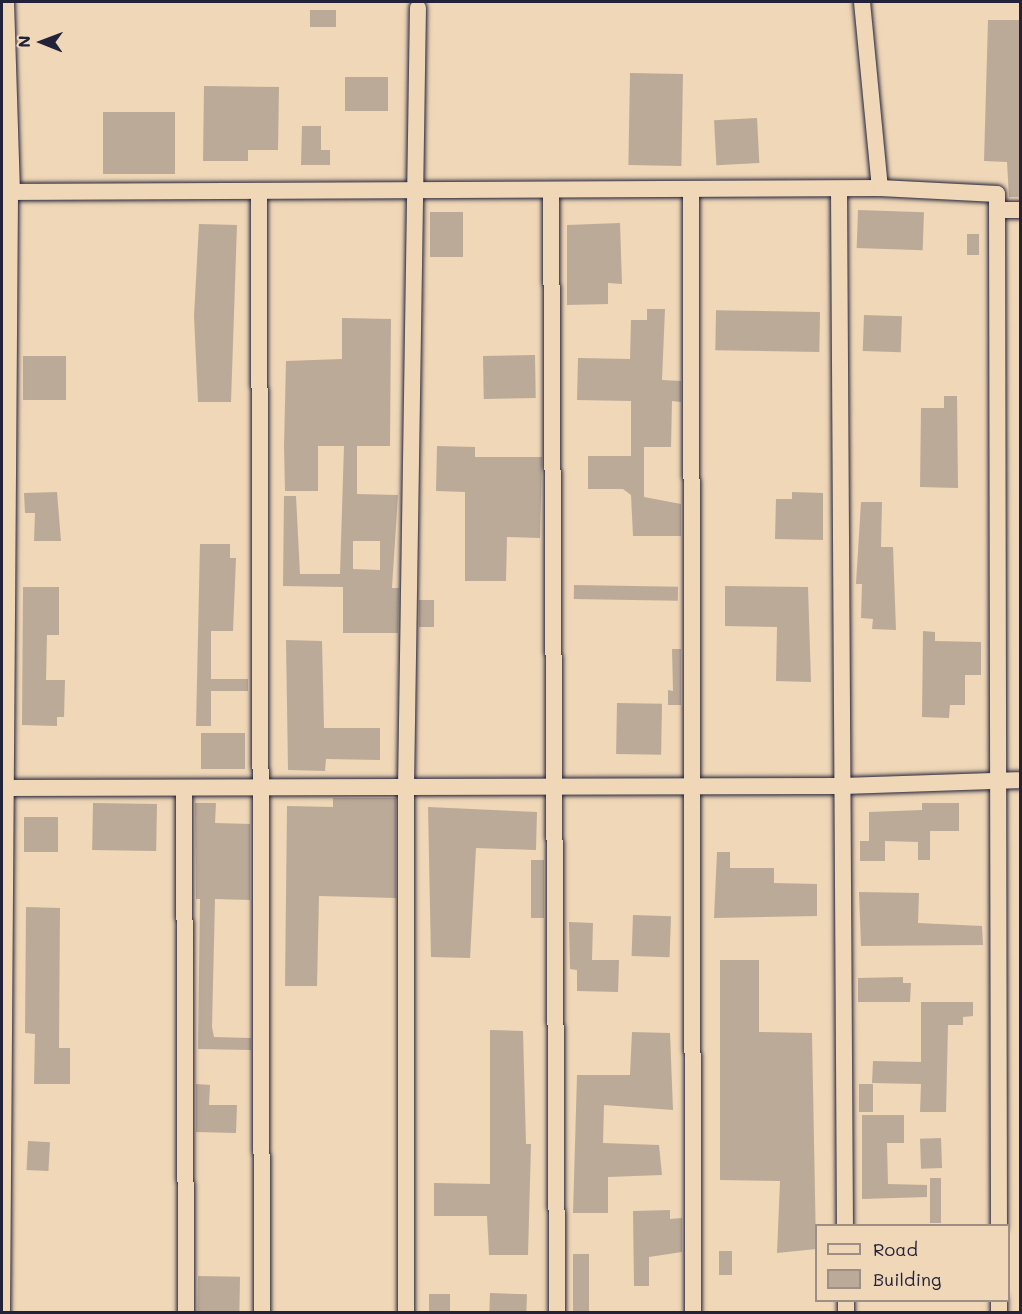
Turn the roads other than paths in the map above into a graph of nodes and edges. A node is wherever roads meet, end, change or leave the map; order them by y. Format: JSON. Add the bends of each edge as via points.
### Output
{"nodes":[{"id":1,"x":4,"y":2,"type":"edge"},
{"id":2,"x":862,"y":2,"type":"edge"},
{"id":3,"x":418,"y":8,"type":"dead end"},
{"id":4,"x":880,"y":188,"type":"junction"},
{"id":5,"x":839,"y":189,"type":"junction"},
{"id":6,"x":691,"y":190,"type":"junction"},
{"id":7,"x":551,"y":191,"type":"junction"},
{"id":8,"x":6,"y":192,"type":"edge"},
{"id":9,"x":414,"y":192,"type":"junction"},
{"id":10,"x":259,"y":193,"type":"junction"},
{"id":11,"x":1000,"y":210,"type":"junction"},
{"id":12,"x":1020,"y":210,"type":"edge"},
{"id":13,"x":996,"y":780,"type":"junction"},
{"id":14,"x":1020,"y":780,"type":"edge"},
{"id":15,"x":843,"y":786,"type":"junction"},
{"id":16,"x":260,"y":787,"type":"junction"},
{"id":17,"x":406,"y":787,"type":"junction"},
{"id":18,"x":555,"y":787,"type":"junction"},
{"id":19,"x":696,"y":787,"type":"junction"},
{"id":20,"x":3,"y":788,"type":"edge"},
{"id":21,"x":184,"y":788,"type":"junction"},
{"id":22,"x":845,"y":1224,"type":"edge"},
{"id":23,"x":999,"y":1224,"type":"edge"},
{"id":24,"x":2,"y":1312,"type":"edge"},
{"id":25,"x":186,"y":1312,"type":"edge"},
{"id":26,"x":262,"y":1312,"type":"edge"},
{"id":27,"x":406,"y":1312,"type":"edge"},
{"id":28,"x":557,"y":1312,"type":"edge"},
{"id":29,"x":693,"y":1312,"type":"edge"}],
"edges":[{"from":1,"to":8,"type":"street"},
{"from":2,"to":4,"type":"street"},
{"from":3,"to":9,"type":"street"},
{"from":4,"to":5,"type":"street"},
{"from":4,"to":11,"type":"street","via":[[988,190],[997,194]]},
{"from":5,"to":6,"type":"street"},
{"from":5,"to":15,"type":"street"},
{"from":6,"to":7,"type":"street"},
{"from":6,"to":19,"type":"street"},
{"from":7,"to":9,"type":"street"},
{"from":7,"to":18,"type":"street"},
{"from":8,"to":10,"type":"street"},
{"from":8,"to":20,"type":"street"},
{"from":9,"to":10,"type":"street"},
{"from":9,"to":17,"type":"street"},
{"from":10,"to":16,"type":"street"},
{"from":11,"to":12,"type":"street"},
{"from":11,"to":13,"type":"street"},
{"from":13,"to":14,"type":"street"},
{"from":13,"to":15,"type":"street"},
{"from":13,"to":23,"type":"street"},
{"from":15,"to":19,"type":"street"},
{"from":15,"to":22,"type":"street"},
{"from":16,"to":17,"type":"street"},
{"from":16,"to":21,"type":"street"},
{"from":16,"to":26,"type":"street"},
{"from":17,"to":18,"type":"street"},
{"from":17,"to":27,"type":"street"},
{"from":18,"to":19,"type":"street"},
{"from":18,"to":28,"type":"street"},
{"from":19,"to":29,"type":"street"},
{"from":20,"to":21,"type":"street"},
{"from":20,"to":24,"type":"street"},
{"from":21,"to":25,"type":"street"}]}
